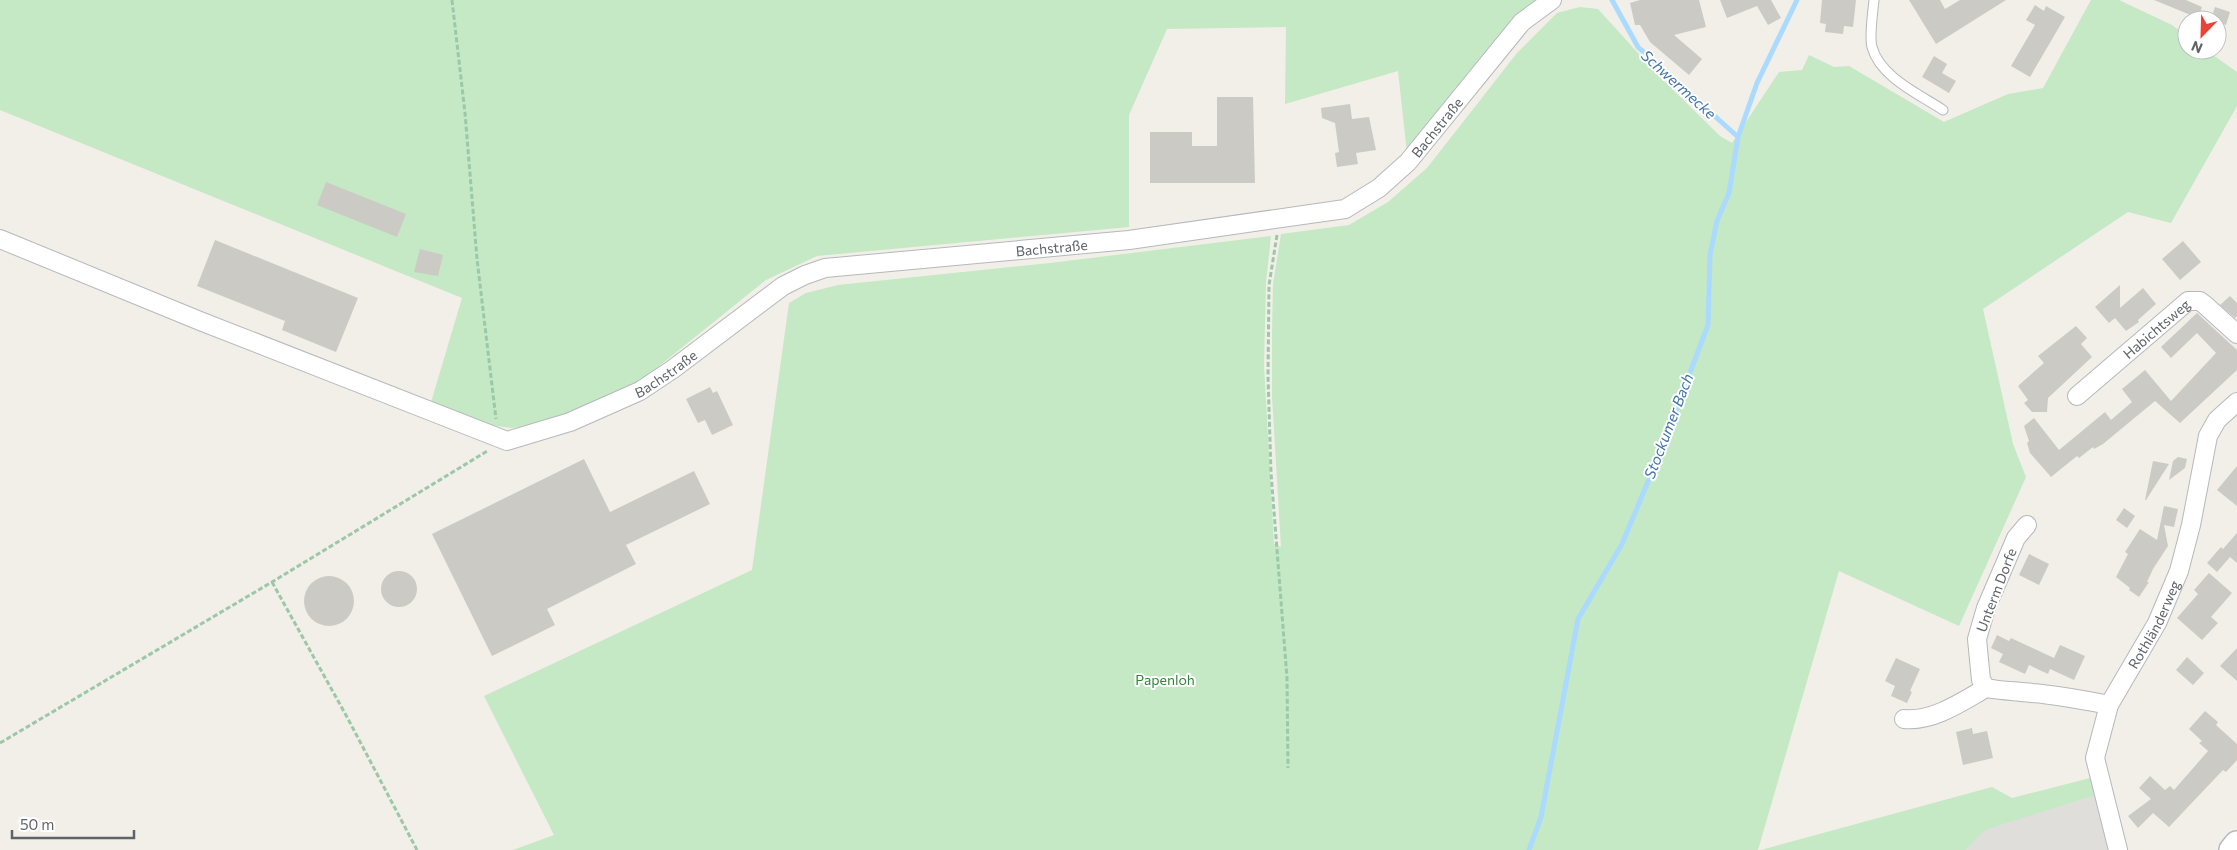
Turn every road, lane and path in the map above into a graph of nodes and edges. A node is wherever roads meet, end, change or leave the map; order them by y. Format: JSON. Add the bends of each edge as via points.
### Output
{"nodes":[{"id":1,"x":452,"y":0,"type":"edge"},
{"id":2,"x":1552,"y":0,"type":"edge"},
{"id":3,"x":1874,"y":0,"type":"edge"},
{"id":4,"x":1943,"y":110,"type":"dead end"},
{"id":5,"x":1279,"y":219,"type":"junction"},
{"id":6,"x":0,"y":239,"type":"edge"},
{"id":7,"x":2237,"y":334,"type":"edge"},
{"id":8,"x":2076,"y":396,"type":"dead end"},
{"id":9,"x":2237,"y":402,"type":"edge"},
{"id":10,"x":508,"y":441,"type":"junction"},
{"id":11,"x":2027,"y":525,"type":"dead end"},
{"id":12,"x":272,"y":582,"type":"junction"},
{"id":13,"x":1986,"y":688,"type":"junction"},
{"id":14,"x":2109,"y":705,"type":"junction"},
{"id":15,"x":1904,"y":719,"type":"dead end"},
{"id":16,"x":0,"y":743,"type":"edge"},
{"id":17,"x":1288,"y":768,"type":"dead end"},
{"id":18,"x":2237,"y":844,"type":"edge"},
{"id":19,"x":417,"y":850,"type":"edge"},
{"id":20,"x":2118,"y":850,"type":"edge"},
{"id":21,"x":2232,"y":850,"type":"edge"}],
"edges":[{"from":1,"to":10,"type":"path","via":[[493,408],[497,424]]},
{"from":2,"to":5,"type":"street","name":"Bachstraße","via":[[1522,22],[1408,162],[1379,188],[1345,209]]},
{"from":3,"to":4,"type":"lane","via":[[1872,46],[1881,64],[1898,81]]},
{"from":5,"to":10,"type":"street","name":"Bachstraße","via":[[1129,240],[825,268],[783,286],[640,391],[570,422]]},
{"from":5,"to":17,"type":"path","via":[[1269,286],[1268,376],[1287,678]]},
{"from":6,"to":10,"type":"street"},
{"from":7,"to":8,"type":"street","name":"Habichtsweg","via":[[2200,301],[2188,301]]},
{"from":9,"to":14,"type":"street","name":"Rothländerweg","via":[[2217,420],[2208,436],[2185,551],[2170,593],[2157,623]]},
{"from":10,"to":12,"type":"path"},
{"from":11,"to":13,"type":"street","name":"Unterm Dorfe","via":[[2016,538],[1986,608],[1977,639],[1981,680]]},
{"from":12,"to":16,"type":"path"},
{"from":12,"to":19,"type":"path"},
{"from":13,"to":14,"type":"street"},
{"from":13,"to":15,"type":"street","via":[[1945,710]]},
{"from":14,"to":20,"type":"street","name":"Rothländerweg","via":[[2095,758]]},
{"from":18,"to":21,"type":"main road"}]}
